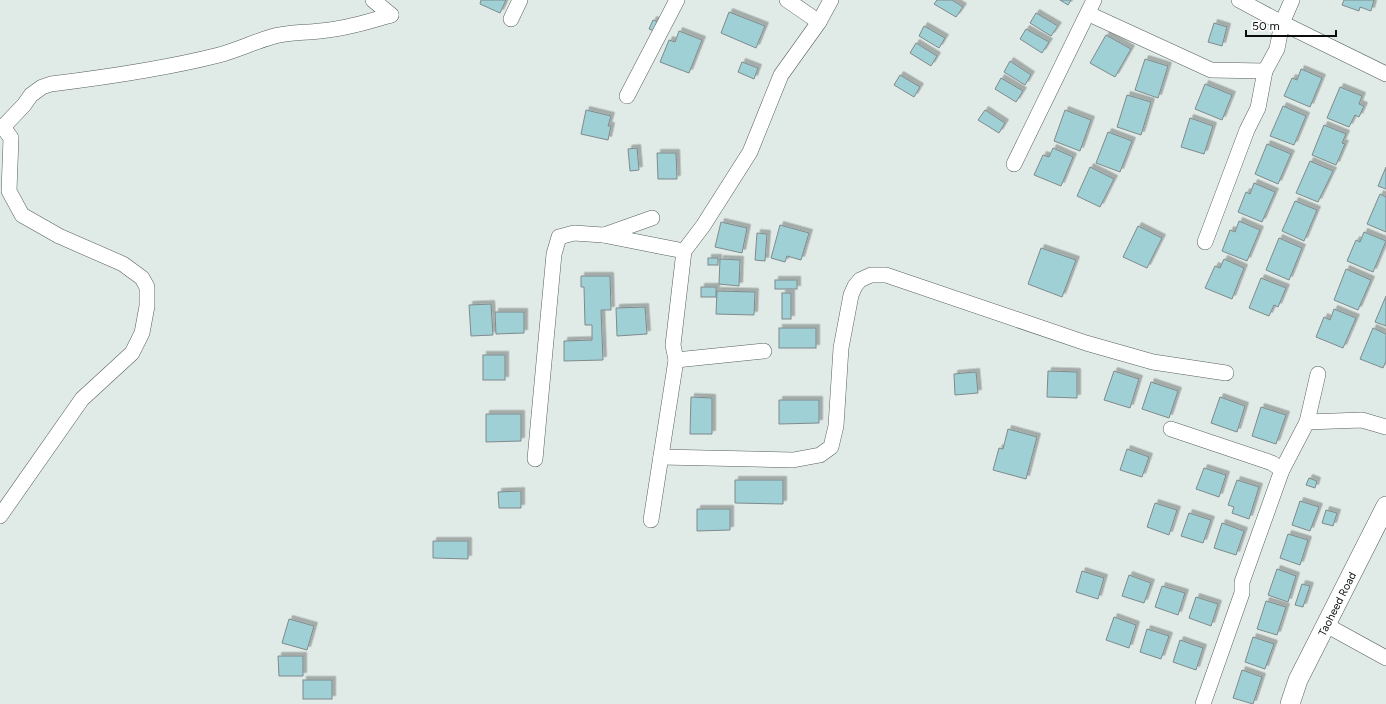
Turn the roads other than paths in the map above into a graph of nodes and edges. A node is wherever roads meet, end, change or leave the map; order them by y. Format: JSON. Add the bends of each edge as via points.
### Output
{"nodes":[{"id":1,"x":373,"y":0,"type":"edge"},
{"id":2,"x":520,"y":0,"type":"edge"},
{"id":3,"x":677,"y":0,"type":"edge"},
{"id":4,"x":788,"y":0,"type":"edge"},
{"id":5,"x":831,"y":0,"type":"edge"},
{"id":6,"x":1094,"y":0,"type":"edge"},
{"id":7,"x":1239,"y":0,"type":"edge"},
{"id":8,"x":1292,"y":0,"type":"edge"},
{"id":9,"x":1089,"y":14,"type":"junction"},
{"id":10,"x":511,"y":19,"type":"dead end"},
{"id":11,"x":819,"y":22,"type":"junction"},
{"id":12,"x":1282,"y":23,"type":"junction"},
{"id":13,"x":1266,"y":71,"type":"junction"},
{"id":14,"x":1386,"y":74,"type":"edge"},
{"id":15,"x":627,"y":96,"type":"dead end"},
{"id":16,"x":2,"y":127,"type":"edge"},
{"id":17,"x":1014,"y":164,"type":"dead end"},
{"id":18,"x":652,"y":218,"type":"dead end"},
{"id":19,"x":603,"y":235,"type":"junction"},
{"id":20,"x":1205,"y":242,"type":"dead end"},
{"id":21,"x":684,"y":251,"type":"junction"},
{"id":22,"x":764,"y":351,"type":"dead end"},
{"id":23,"x":676,"y":360,"type":"junction"},
{"id":24,"x":1226,"y":373,"type":"dead end"},
{"id":25,"x":1318,"y":374,"type":"dead end"},
{"id":26,"x":1307,"y":422,"type":"junction"},
{"id":27,"x":1386,"y":427,"type":"edge"},
{"id":28,"x":1171,"y":429,"type":"dead end"},
{"id":29,"x":661,"y":457,"type":"junction"},
{"id":30,"x":536,"y":459,"type":"dead end"},
{"id":31,"x":1282,"y":470,"type":"junction"},
{"id":32,"x":1386,"y":506,"type":"edge"},
{"id":33,"x":0,"y":516,"type":"edge"},
{"id":34,"x":651,"y":520,"type":"dead end"},
{"id":35,"x":1326,"y":625,"type":"junction"},
{"id":36,"x":1386,"y":658,"type":"edge"},
{"id":37,"x":1203,"y":704,"type":"edge"},
{"id":38,"x":1290,"y":704,"type":"edge"}],
"edges":[{"from":1,"to":16,"type":"street","via":[[391,15],[353,26],[271,37],[230,52],[166,66],[42,87],[31,95]]},
{"from":2,"to":10,"type":"street"},
{"from":3,"to":15,"type":"street"},
{"from":4,"to":11,"type":"street"},
{"from":5,"to":11,"type":"street"},
{"from":6,"to":9,"type":"street"},
{"from":7,"to":12,"type":"street"},
{"from":8,"to":12,"type":"street"},
{"from":9,"to":13,"type":"street","via":[[1210,70]]},
{"from":9,"to":17,"type":"street"},
{"from":11,"to":21,"type":"street","via":[[781,74],[750,152]]},
{"from":12,"to":13,"type":"street","via":[[1277,49]]},
{"from":12,"to":14,"type":"street"},
{"from":13,"to":20,"type":"street","via":[[1258,108],[1246,130]]},
{"from":16,"to":33,"type":"street","via":[[11,138],[9,191],[22,215],[59,236],[129,268],[142,278],[147,287],[147,306],[142,333],[132,353],[82,399]]},
{"from":18,"to":19,"type":"street"},
{"from":19,"to":21,"type":"street"},
{"from":19,"to":30,"type":"street","via":[[574,233],[559,237],[554,254]]},
{"from":21,"to":23,"type":"street","via":[[673,345]]},
{"from":22,"to":23,"type":"street"},
{"from":23,"to":29,"type":"street"},
{"from":24,"to":29,"type":"street","via":[[1152,362],[1086,343],[886,275],[871,275],[854,286],[851,295],[841,348],[836,426],[831,447],[820,455],[793,460]]},
{"from":25,"to":26,"type":"street"},
{"from":26,"to":27,"type":"street","via":[[1362,420]]},
{"from":26,"to":31,"type":"street"},
{"from":28,"to":31,"type":"street","via":[[1272,463]]},
{"from":29,"to":34,"type":"street"},
{"from":31,"to":37,"type":"street","via":[[1242,582],[1242,593]]},
{"from":32,"to":35,"type":"main road","name":"Taoheed Road"},
{"from":35,"to":36,"type":"street"},
{"from":35,"to":38,"type":"main road","name":"Taoheed Road","via":[[1298,680]]}]}
